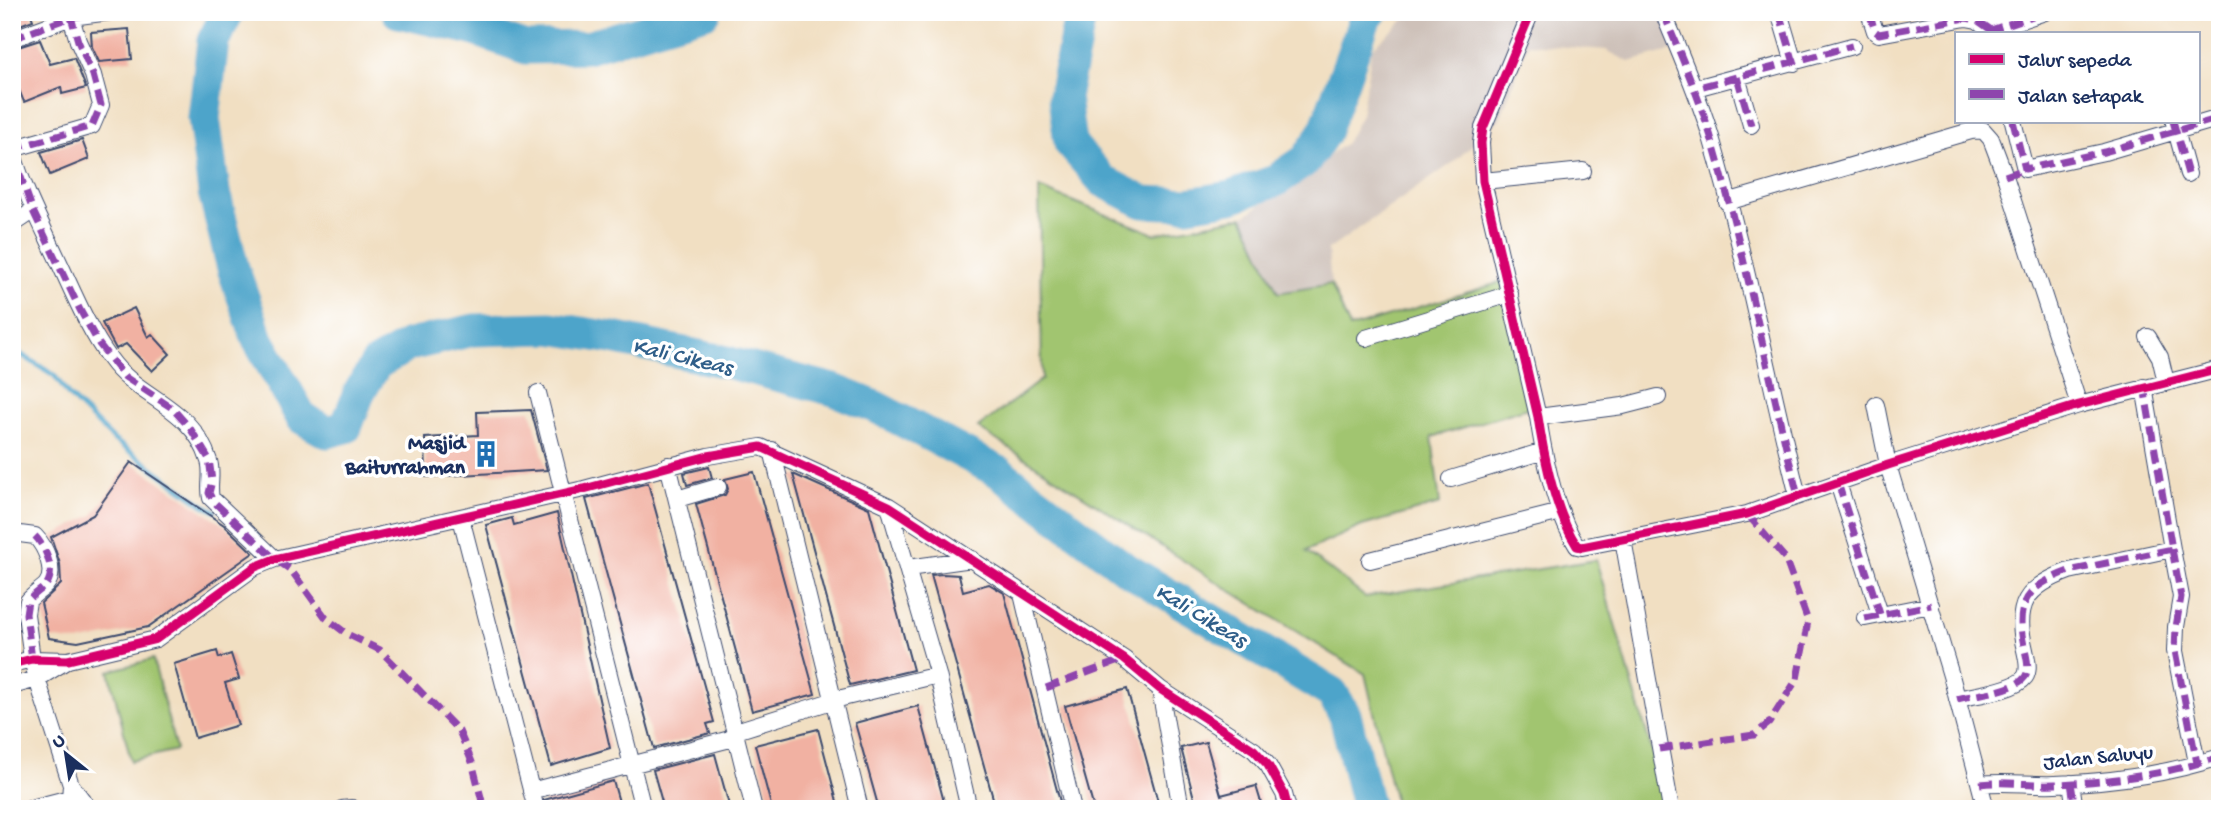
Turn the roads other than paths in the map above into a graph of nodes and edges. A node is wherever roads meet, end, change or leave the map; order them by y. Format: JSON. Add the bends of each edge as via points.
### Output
{"nodes":[{"id":1,"x":110,"y":12,"type":"edge"},
{"id":2,"x":1531,"y":12,"type":"edge"},
{"id":3,"x":1663,"y":12,"type":"edge"},
{"id":4,"x":1779,"y":12,"type":"edge"},
{"id":5,"x":1869,"y":12,"type":"edge"},
{"id":6,"x":2045,"y":12,"type":"edge"},
{"id":7,"x":71,"y":17,"type":"junction"},
{"id":8,"x":1992,"y":32,"type":"edge"},
{"id":9,"x":12,"y":38,"type":"edge"},
{"id":10,"x":1852,"y":46,"type":"dead end"},
{"id":11,"x":1794,"y":62,"type":"junction"},
{"id":12,"x":1737,"y":77,"type":"junction"},
{"id":13,"x":1703,"y":86,"type":"dead end"},
{"id":14,"x":2220,"y":118,"type":"edge"},
{"id":15,"x":2200,"y":121,"type":"edge"},
{"id":16,"x":2014,"y":122,"type":"edge"},
{"id":17,"x":2197,"y":122,"type":"edge"},
{"id":18,"x":1751,"y":125,"type":"dead end"},
{"id":19,"x":2174,"y":126,"type":"edge"},
{"id":20,"x":12,"y":150,"type":"edge"},
{"id":21,"x":2025,"y":169,"type":"junction"},
{"id":22,"x":1583,"y":171,"type":"dead end"},
{"id":23,"x":2188,"y":173,"type":"dead end"},
{"id":24,"x":2005,"y":176,"type":"junction"},
{"id":25,"x":1483,"y":181,"type":"junction"},
{"id":26,"x":1727,"y":202,"type":"junction"},
{"id":27,"x":33,"y":211,"type":"junction"},
{"id":28,"x":12,"y":225,"type":"edge"},
{"id":29,"x":1510,"y":294,"type":"junction"},
{"id":30,"x":2148,"y":337,"type":"dead end"},
{"id":31,"x":1366,"y":338,"type":"dead end"},
{"id":32,"x":2220,"y":369,"type":"edge"},
{"id":33,"x":2166,"y":382,"type":"junction"},
{"id":34,"x":2144,"y":387,"type":"junction"},
{"id":35,"x":538,"y":393,"type":"dead end"},
{"id":36,"x":1658,"y":397,"type":"dead end"},
{"id":37,"x":1876,"y":404,"type":"dead end"},
{"id":38,"x":2079,"y":405,"type":"junction"},
{"id":39,"x":1538,"y":417,"type":"junction"},
{"id":40,"x":772,"y":450,"type":"junction"},
{"id":41,"x":1544,"y":451,"type":"junction"},
{"id":42,"x":668,"y":465,"type":"junction"},
{"id":43,"x":1888,"y":465,"type":"junction"},
{"id":44,"x":1451,"y":479,"type":"dead end"},
{"id":45,"x":1838,"y":482,"type":"junction"},
{"id":46,"x":718,"y":487,"type":"dead end"},
{"id":47,"x":564,"y":494,"type":"junction"},
{"id":48,"x":1798,"y":496,"type":"junction"},
{"id":49,"x":677,"y":499,"type":"junction"},
{"id":50,"x":889,"y":506,"type":"junction"},
{"id":51,"x":1561,"y":512,"type":"junction"},
{"id":52,"x":461,"y":518,"type":"junction"},
{"id":53,"x":12,"y":533,"type":"edge"},
{"id":54,"x":1623,"y":539,"type":"junction"},
{"id":55,"x":2172,"y":549,"type":"junction"},
{"id":56,"x":275,"y":559,"type":"junction"},
{"id":57,"x":972,"y":559,"type":"junction"},
{"id":58,"x":1370,"y":559,"type":"dead end"},
{"id":59,"x":908,"y":568,"type":"junction"},
{"id":60,"x":1022,"y":594,"type":"junction"},
{"id":61,"x":1931,"y":605,"type":"junction"},
{"id":62,"x":32,"y":659,"type":"junction"},
{"id":63,"x":68,"y":660,"type":"junction"},
{"id":64,"x":12,"y":664,"type":"edge"},
{"id":65,"x":938,"y":676,"type":"junction"},
{"id":66,"x":37,"y":679,"type":"junction"},
{"id":67,"x":12,"y":685,"type":"edge"},
{"id":68,"x":1160,"y":689,"type":"junction"},
{"id":69,"x":1957,"y":699,"type":"junction"},
{"id":70,"x":833,"y":701,"type":"junction"},
{"id":71,"x":736,"y":730,"type":"junction"},
{"id":72,"x":2220,"y":757,"type":"edge"},
{"id":73,"x":2197,"y":763,"type":"junction"},
{"id":74,"x":632,"y":765,"type":"junction"},
{"id":75,"x":2070,"y":783,"type":"junction"},
{"id":76,"x":1980,"y":784,"type":"junction"},
{"id":77,"x":531,"y":791,"type":"junction"},
{"id":78,"x":72,"y":797,"type":"edge"},
{"id":79,"x":27,"y":809,"type":"edge"},
{"id":80,"x":89,"y":809,"type":"edge"},
{"id":81,"x":536,"y":809,"type":"edge"},
{"id":82,"x":643,"y":809,"type":"edge"},
{"id":83,"x":754,"y":809,"type":"edge"},
{"id":84,"x":860,"y":809,"type":"edge"},
{"id":85,"x":969,"y":809,"type":"edge"},
{"id":86,"x":1073,"y":809,"type":"edge"},
{"id":87,"x":1181,"y":809,"type":"edge"},
{"id":88,"x":1288,"y":809,"type":"edge"},
{"id":89,"x":1671,"y":809,"type":"edge"},
{"id":90,"x":1986,"y":809,"type":"edge"},
{"id":91,"x":2075,"y":809,"type":"edge"}],
"edges":[{"from":1,"to":7,"type":"street"},
{"from":2,"to":25,"type":"street","via":[[1483,128]]},
{"from":3,"to":26,"type":"street","via":[[1691,77]]},
{"from":4,"to":11,"type":"street"},
{"from":5,"to":8,"type":"street","via":[[1875,32],[1880,34],[1966,18]]},
{"from":6,"to":8,"type":"street"},
{"from":7,"to":9,"type":"street"},
{"from":7,"to":20,"type":"street","via":[[93,75],[101,106],[98,117],[92,126]]},
{"from":10,"to":11,"type":"street"},
{"from":11,"to":12,"type":"street"},
{"from":12,"to":13,"type":"street"},
{"from":12,"to":18,"type":"street"},
{"from":14,"to":15,"type":"street"},
{"from":16,"to":21,"type":"street"},
{"from":17,"to":19,"type":"street"},
{"from":19,"to":21,"type":"street","via":[[2104,152]]},
{"from":19,"to":23,"type":"street"},
{"from":20,"to":27,"type":"street"},
{"from":21,"to":24,"type":"street"},
{"from":22,"to":25,"type":"street"},
{"from":24,"to":26,"type":"street","via":[[1988,134],[1979,130]]},
{"from":24,"to":38,"type":"street"},
{"from":25,"to":29,"type":"street"},
{"from":26,"to":48,"type":"street"},
{"from":27,"to":28,"type":"street"},
{"from":27,"to":56,"type":"street","via":[[80,310],[112,362],[125,377],[172,408],[190,428],[208,459],[211,498]]},
{"from":29,"to":31,"type":"street"},
{"from":29,"to":39,"type":"street"},
{"from":30,"to":33,"type":"street","via":[[2160,357]]},
{"from":32,"to":33,"type":"street"},
{"from":33,"to":34,"type":"street"},
{"from":34,"to":38,"type":"street"},
{"from":34,"to":55,"type":"street"},
{"from":35,"to":47,"type":"street"},
{"from":36,"to":39,"type":"street"},
{"from":37,"to":43,"type":"street"},
{"from":38,"to":43,"type":"street"},
{"from":39,"to":41,"type":"street"},
{"from":40,"to":42,"type":"street","via":[[750,447]]},
{"from":40,"to":50,"type":"street"},
{"from":40,"to":70,"type":"street"},
{"from":41,"to":44,"type":"street"},
{"from":41,"to":51,"type":"street"},
{"from":42,"to":47,"type":"street"},
{"from":42,"to":49,"type":"street"},
{"from":43,"to":45,"type":"street"},
{"from":43,"to":61,"type":"street"},
{"from":45,"to":48,"type":"street"},
{"from":45,"to":61,"type":"street","via":[[1872,616]]},
{"from":46,"to":49,"type":"street"},
{"from":47,"to":52,"type":"street"},
{"from":47,"to":74,"type":"street"},
{"from":48,"to":54,"type":"street","via":[[1747,514]]},
{"from":49,"to":71,"type":"street"},
{"from":50,"to":57,"type":"street"},
{"from":50,"to":59,"type":"street"},
{"from":51,"to":54,"type":"street","via":[[1577,546]]},
{"from":51,"to":58,"type":"street"},
{"from":52,"to":56,"type":"street"},
{"from":52,"to":77,"type":"street"},
{"from":53,"to":62,"type":"street","via":[[35,536],[45,550],[49,569],[46,585],[28,601]]},
{"from":54,"to":89,"type":"street"},
{"from":55,"to":69,"type":"street","via":[[2053,577],[2021,608],[2028,668],[2024,678],[1996,691]]},
{"from":55,"to":73,"type":"street","via":[[2181,597],[2175,651]]},
{"from":56,"to":63,"type":"street","via":[[255,566],[156,639]]},
{"from":57,"to":59,"type":"street"},
{"from":57,"to":60,"type":"street"},
{"from":59,"to":65,"type":"street"},
{"from":60,"to":68,"type":"street","via":[[1124,659]]},
{"from":60,"to":86,"type":"street"},
{"from":61,"to":69,"type":"street"},
{"from":62,"to":63,"type":"street"},
{"from":62,"to":64,"type":"street"},
{"from":62,"to":66,"type":"street"},
{"from":63,"to":66,"type":"street"},
{"from":65,"to":70,"type":"street"},
{"from":65,"to":85,"type":"street"},
{"from":66,"to":67,"type":"street"},
{"from":66,"to":78,"type":"street"},
{"from":68,"to":87,"type":"street"},
{"from":68,"to":88,"type":"street","via":[[1254,750],[1268,765]]},
{"from":69,"to":76,"type":"street"},
{"from":70,"to":71,"type":"street"},
{"from":70,"to":84,"type":"street"},
{"from":71,"to":74,"type":"street","via":[[734,738]]},
{"from":71,"to":83,"type":"street"},
{"from":72,"to":73,"type":"street","name":"Jalan Saluyu"},
{"from":73,"to":75,"type":"street","name":"Jalan Saluyu"},
{"from":74,"to":77,"type":"street"},
{"from":74,"to":82,"type":"street"},
{"from":75,"to":76,"type":"street","name":"Jalan Saluyu"},
{"from":75,"to":91,"type":"street"},
{"from":76,"to":90,"type":"street"},
{"from":77,"to":81,"type":"street"},
{"from":78,"to":79,"type":"street"},
{"from":78,"to":80,"type":"street"}]}
